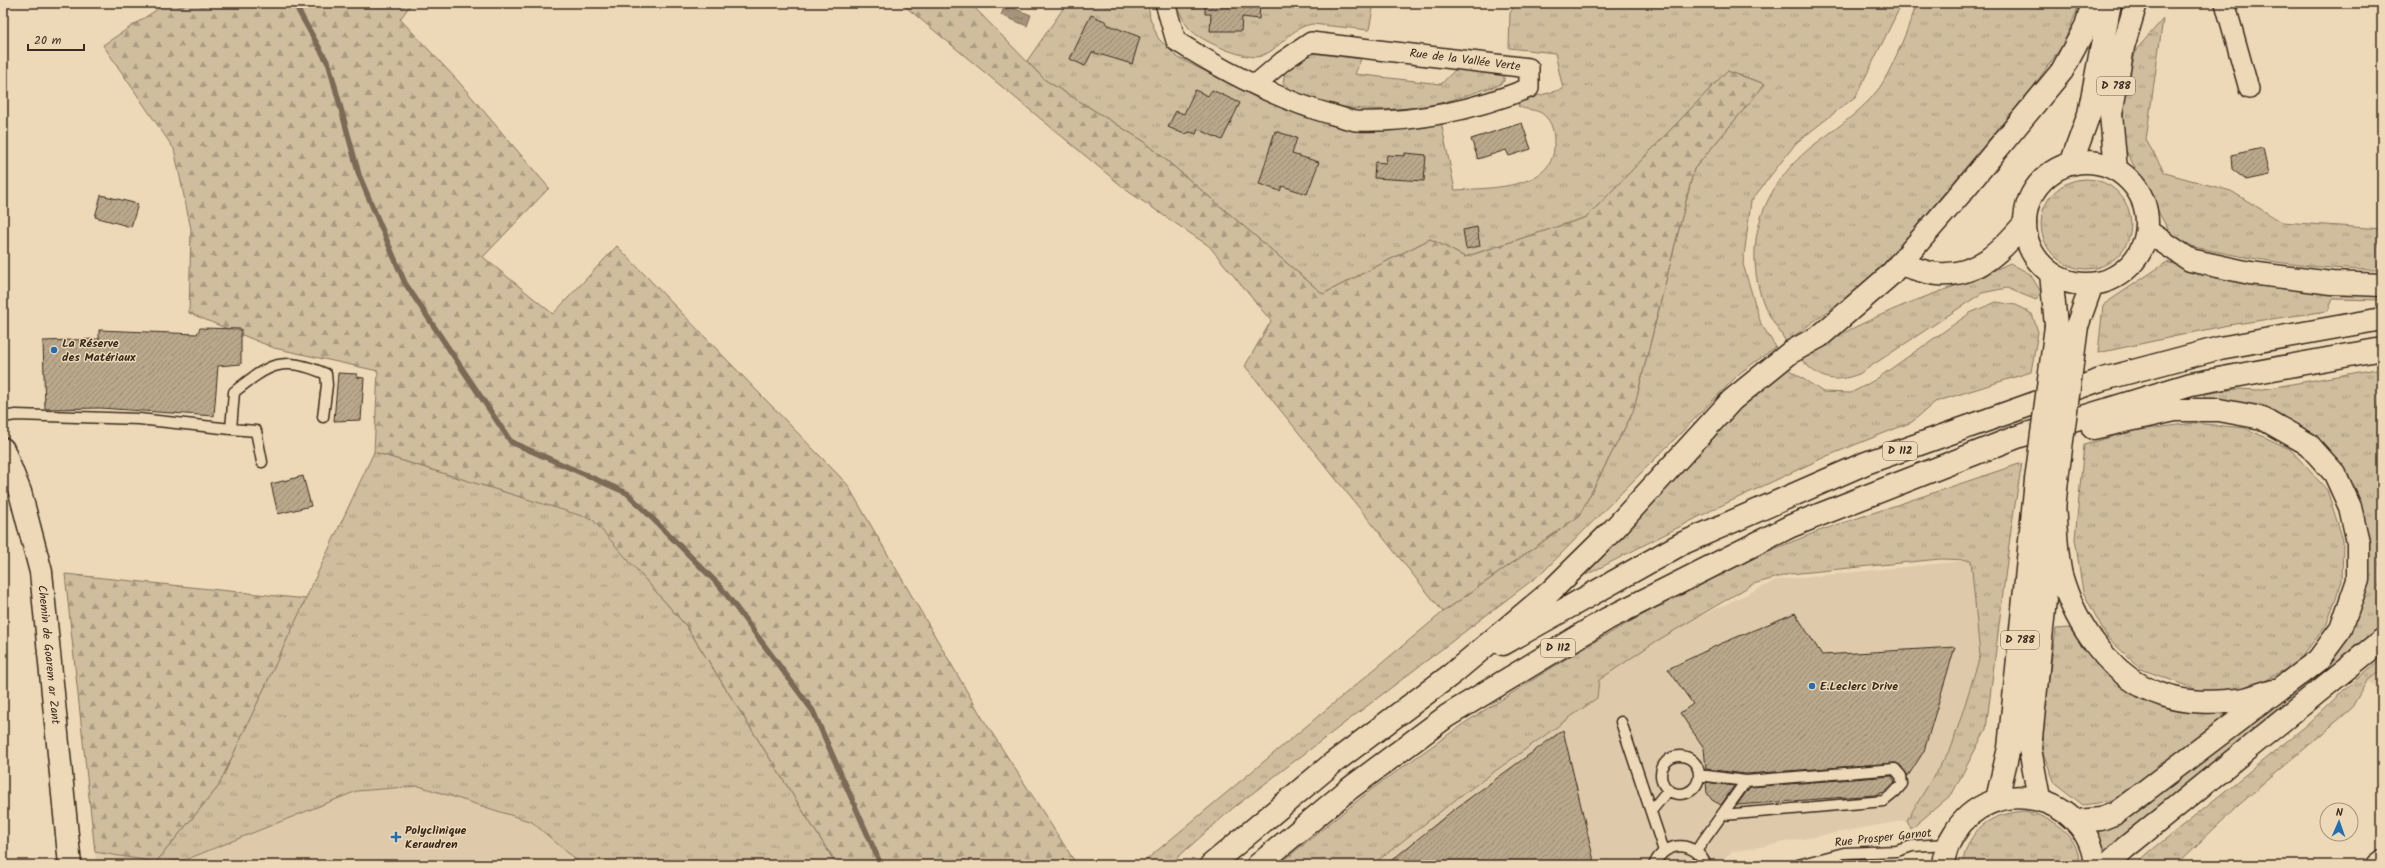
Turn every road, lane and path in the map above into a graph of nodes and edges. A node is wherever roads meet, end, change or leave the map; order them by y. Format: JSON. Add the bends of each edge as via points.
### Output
{"nodes":[{"id":1,"x":1165,"y":3,"type":"edge"},
{"id":2,"x":2093,"y":3,"type":"edge"},
{"id":3,"x":2110,"y":3,"type":"edge"},
{"id":4,"x":2136,"y":3,"type":"edge"},
{"id":5,"x":2225,"y":3,"type":"edge"},
{"id":6,"x":1256,"y":84,"type":"junction"},
{"id":7,"x":2249,"y":89,"type":"dead end"},
{"id":8,"x":2071,"y":164,"type":"junction"},
{"id":9,"x":2116,"y":170,"type":"junction"},
{"id":10,"x":2025,"y":223,"type":"junction"},
{"id":11,"x":2147,"y":232,"type":"junction"},
{"id":12,"x":1899,"y":264,"type":"junction"},
{"id":13,"x":2051,"y":273,"type":"junction"},
{"id":14,"x":2092,"y":284,"type":"junction"},
{"id":15,"x":2382,"y":284,"type":"edge"},
{"id":16,"x":2382,"y":319,"type":"edge"},
{"id":17,"x":2382,"y":349,"type":"edge"},
{"id":18,"x":324,"y":416,"type":"dead end"},
{"id":19,"x":3,"y":417,"type":"edge"},
{"id":20,"x":231,"y":429,"type":"junction"},
{"id":21,"x":3,"y":449,"type":"edge"},
{"id":22,"x":262,"y":462,"type":"dead end"},
{"id":23,"x":2047,"y":479,"type":"junction"},
{"id":24,"x":1892,"y":486,"type":"junction"},
{"id":25,"x":2054,"y":505,"type":"junction"},
{"id":26,"x":2382,"y":640,"type":"edge"},
{"id":27,"x":1452,"y":674,"type":"junction"},
{"id":28,"x":2286,"y":686,"type":"junction"},
{"id":29,"x":1621,"y":722,"type":"dead end"},
{"id":30,"x":1698,"y":775,"type":"junction"},
{"id":31,"x":1746,"y":781,"type":"junction"},
{"id":32,"x":1668,"y":790,"type":"junction"},
{"id":33,"x":2038,"y":798,"type":"junction"},
{"id":34,"x":1997,"y":799,"type":"junction"},
{"id":35,"x":1651,"y":811,"type":"junction"},
{"id":36,"x":1723,"y":814,"type":"junction"},
{"id":37,"x":2076,"y":821,"type":"junction"},
{"id":38,"x":1948,"y":844,"type":"junction"},
{"id":39,"x":1664,"y":851,"type":"junction"},
{"id":40,"x":1696,"y":851,"type":"junction"},
{"id":41,"x":2382,"y":861,"type":"edge"},
{"id":42,"x":70,"y":865,"type":"edge"},
{"id":43,"x":1211,"y":865,"type":"edge"},
{"id":44,"x":1258,"y":865,"type":"edge"},
{"id":45,"x":1654,"y":865,"type":"edge"},
{"id":46,"x":1706,"y":865,"type":"edge"},
{"id":47,"x":1798,"y":865,"type":"edge"},
{"id":48,"x":1852,"y":865,"type":"edge"},
{"id":49,"x":1872,"y":865,"type":"edge"},
{"id":50,"x":1943,"y":865,"type":"edge"},
{"id":51,"x":2095,"y":865,"type":"edge"},
{"id":52,"x":2108,"y":865,"type":"edge"},
{"id":53,"x":2377,"y":865,"type":"edge"}],
"edges":[{"from":1,"to":6,"type":"street","name":"Rue de la Vallée Verte","via":[[1176,41],[1207,61]]},
{"from":2,"to":12,"type":"main road","via":[[2086,26],[2062,71]]},
{"from":3,"to":8,"type":"main road","number":"D 788","via":[[2089,114]]},
{"from":4,"to":9,"type":"main road","number":"D 788","via":[[2123,47],[2111,114]]},
{"from":5,"to":7,"type":"street"},
{"from":6,"to":6,"type":"street","name":"Rue de la Vallée Verte","via":[[1305,107],[1355,121],[1434,117],[1489,104],[1528,88],[1529,68],[1311,42]]},
{"from":8,"to":9,"type":"main road","via":[[2094,163]]},
{"from":8,"to":10,"type":"main road","via":[[2048,176],[2038,186],[2027,210]]},
{"from":9,"to":11,"type":"main road","via":[[2126,177],[2141,196],[2147,219]]},
{"from":10,"to":12,"type":"main road","via":[[1995,256],[1976,267],[1955,274],[1937,274]]},
{"from":10,"to":13,"type":"main road","via":[[2030,246],[2042,265]]},
{"from":11,"to":14,"type":"main road","via":[[2142,248],[2133,263],[2120,274]]},
{"from":11,"to":15,"type":"main road","via":[[2190,260],[2250,273],[2332,283]]},
{"from":12,"to":27,"type":"main road","via":[[1826,332],[1791,352],[1732,400],[1614,529],[1550,592]]},
{"from":13,"to":14,"type":"main road","via":[[2064,280]]},
{"from":13,"to":23,"type":"main road","number":"D 788","bridge":true,"via":[[2056,326]]},
{"from":14,"to":23,"type":"main road","number":"D 788","bridge":true,"via":[[2077,326]]},
{"from":16,"to":27,"type":"main road","number":"D 112","via":[[2220,348],[2100,380],[1866,463],[1681,544]]},
{"from":17,"to":24,"type":"main road","number":"D 112","via":[[2190,384],[2017,437]]},
{"from":18,"to":20,"type":"lane","via":[[326,374],[304,365],[286,363],[262,370],[234,392]]},
{"from":19,"to":20,"type":"lane","via":[[24,415],[139,418]]},
{"from":20,"to":22,"type":"lane","via":[[256,431]]},
{"from":21,"to":42,"type":"main road","name":"Chemin de Goarem ar Zant","via":[[20,492],[41,572]]},
{"from":23,"to":25,"type":"main road","number":"D 788"},
{"from":23,"to":34,"type":"main road","number":"D 788","via":[[2009,748]]},
{"from":24,"to":28,"type":"main road","via":[[2098,426],[2175,410],[2219,410],[2262,418],[2308,444],[2335,474],[2350,507],[2358,542],[2358,580],[2342,629],[2318,660]]},
{"from":24,"to":44,"type":"main road","number":"D 112","via":[[1791,526],[1600,623],[1447,716],[1349,789]]},
{"from":25,"to":28,"type":"main road","via":[[2061,574],[2076,616],[2102,654],[2132,679],[2162,695],[2202,702],[2239,700]]},
{"from":25,"to":33,"type":"main road","number":"D 788","via":[[2030,749]]},
{"from":26,"to":52,"type":"main road","via":[[2125,848]]},
{"from":27,"to":43,"type":"main road","number":"D 112","via":[[1333,763]]},
{"from":28,"to":37,"type":"main road","via":[[2116,813],[2101,819]]},
{"from":29,"to":35,"type":"lane"},
{"from":30,"to":31,"type":"lane"},
{"from":30,"to":32,"type":"lane","via":[[1695,786],[1685,793],[1679,794]]},
{"from":30,"to":32,"type":"lane","via":[[1695,763],[1690,759],[1684,756],[1672,758],[1666,761],[1661,773],[1663,785]]},
{"from":31,"to":36,"type":"lane"},
{"from":31,"to":36,"type":"lane","via":[[1895,769],[1901,776],[1902,784],[1884,800]]},
{"from":32,"to":35,"type":"lane"},
{"from":33,"to":34,"type":"main road","via":[[2018,796]]},
{"from":33,"to":37,"type":"main road","via":[[2059,807]]},
{"from":34,"to":38,"type":"main road","via":[[1976,809],[1959,824]]},
{"from":35,"to":39,"type":"lane"},
{"from":36,"to":40,"type":"lane"},
{"from":37,"to":51,"type":"main road","via":[[2088,837]]},
{"from":38,"to":47,"type":"lane","name":"Rue Prosper Garnot","via":[[1912,846],[1897,852],[1844,853]]},
{"from":38,"to":50,"type":"main road"},
{"from":39,"to":40,"type":"lane","via":[[1680,845]]},
{"from":39,"to":45,"type":"lane"},
{"from":40,"to":46,"type":"lane"},
{"from":41,"to":53,"type":"main road"},
{"from":48,"to":49,"type":"lane","name":"Rue Prosper Garnot"}]}
